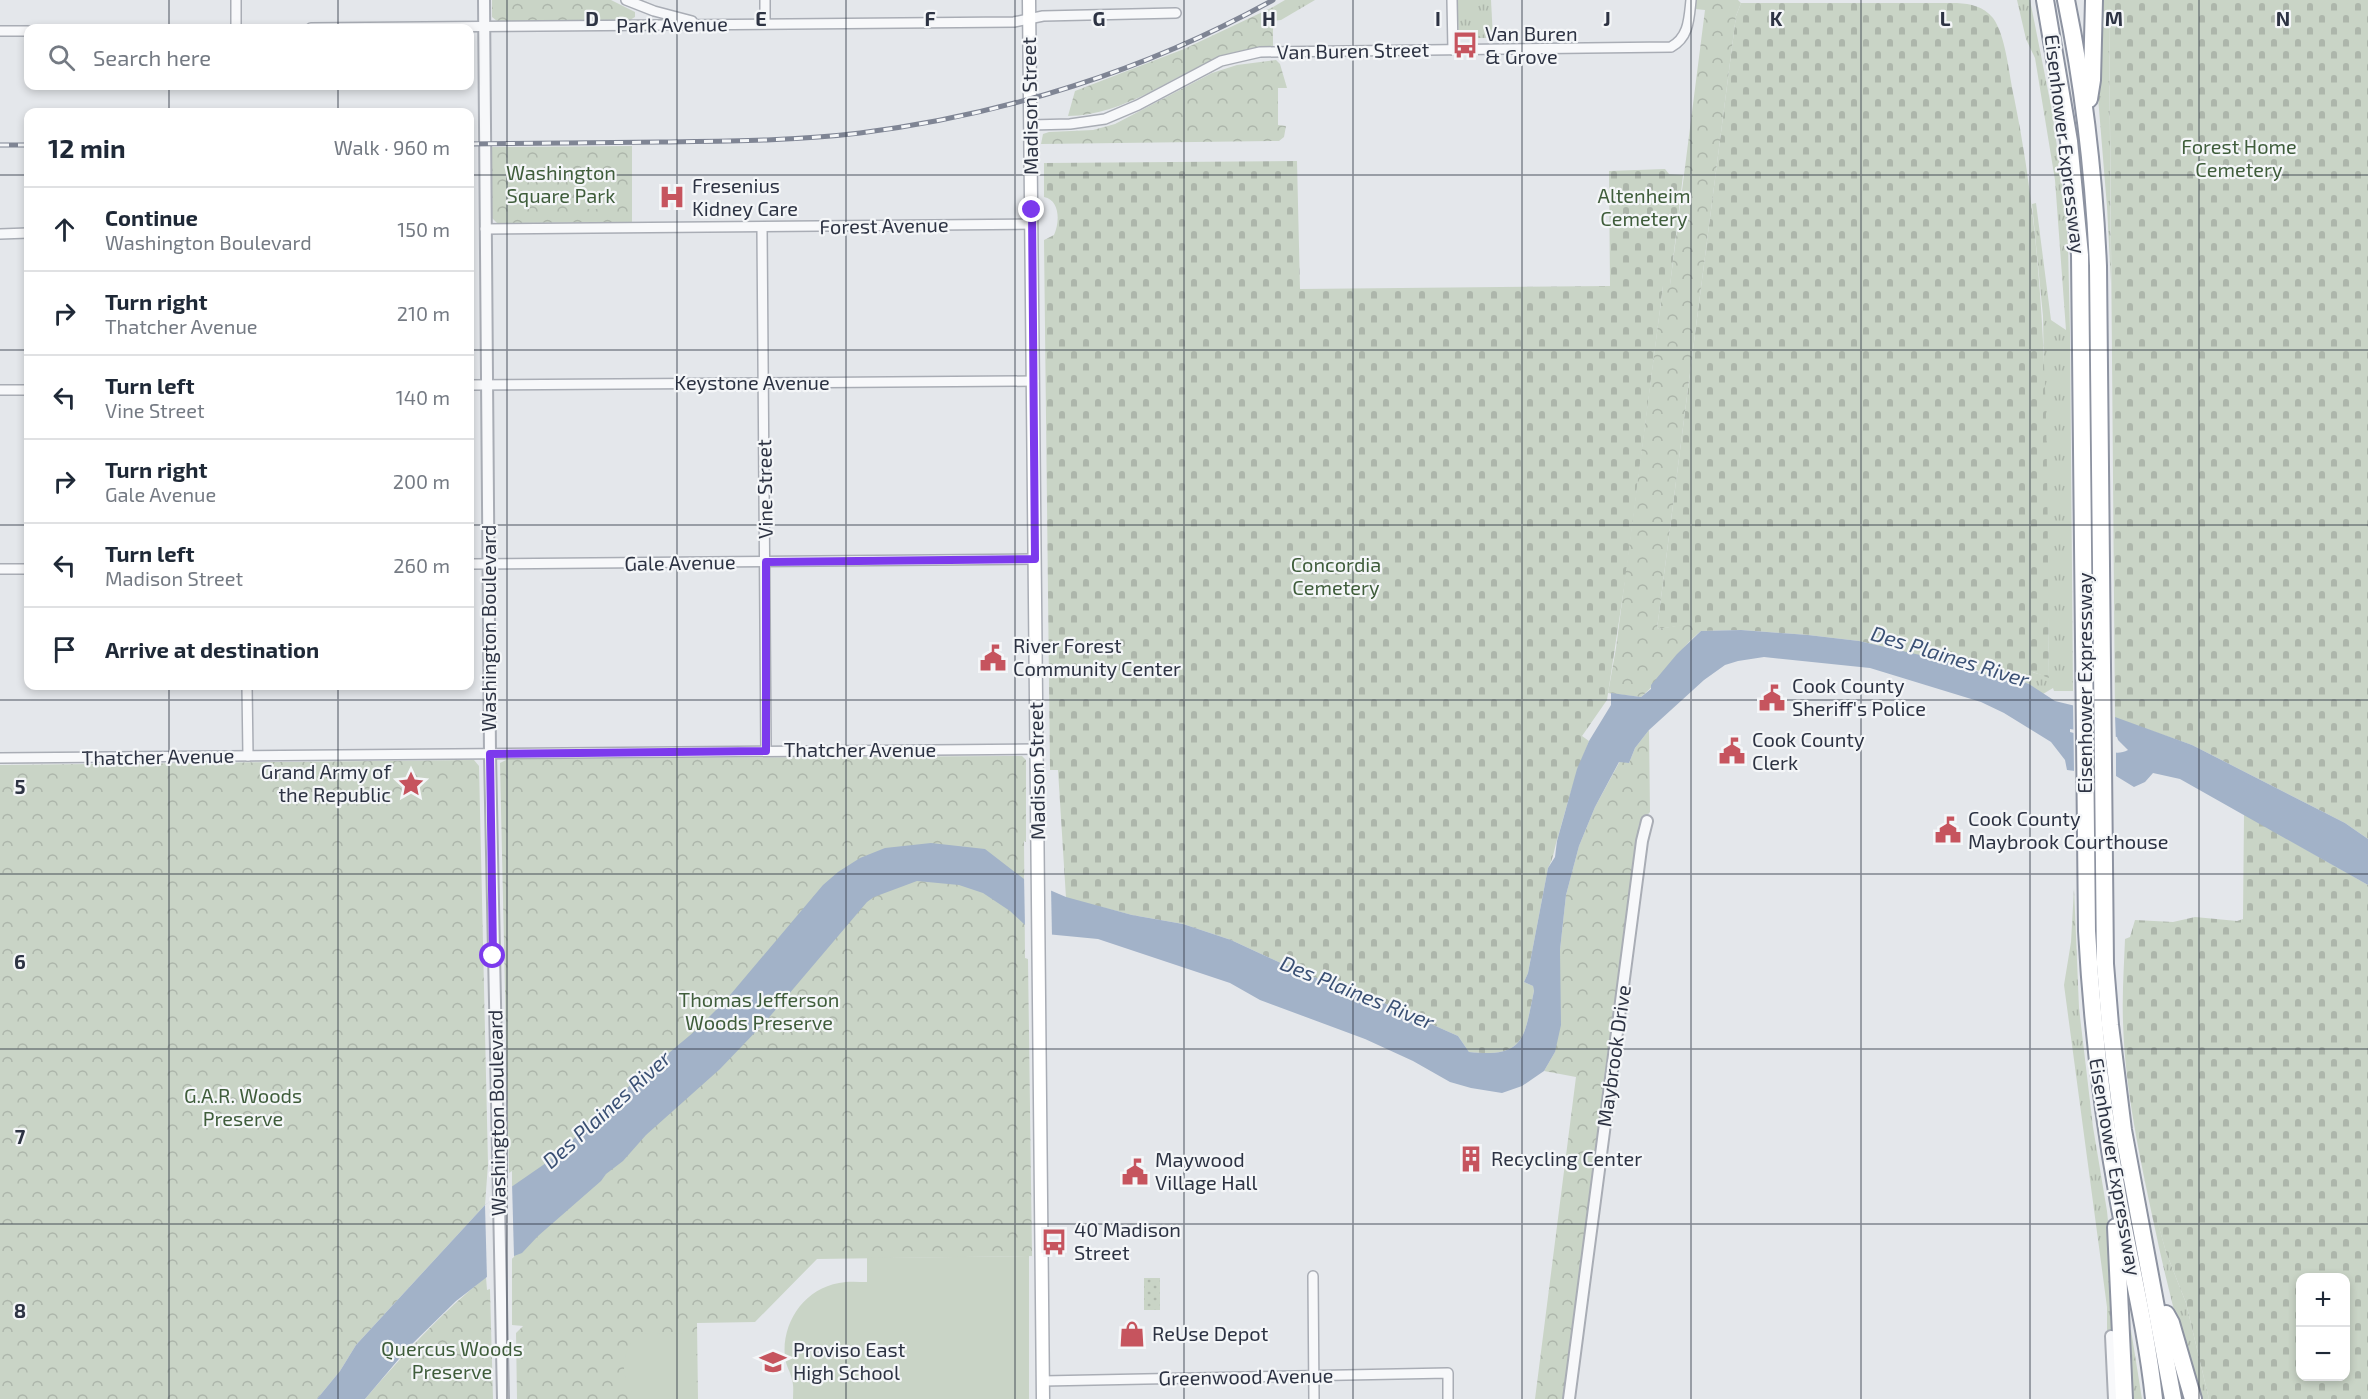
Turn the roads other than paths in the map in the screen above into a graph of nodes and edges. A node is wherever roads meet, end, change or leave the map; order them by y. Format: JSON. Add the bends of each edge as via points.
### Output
{"nodes":[{"id":1,"x":236,"y":0,"type":"edge"},
{"id":2,"x":484,"y":0,"type":"edge"},
{"id":3,"x":626,"y":0,"type":"edge"},
{"id":4,"x":765,"y":0,"type":"edge"},
{"id":5,"x":1029,"y":0,"type":"edge"},
{"id":6,"x":1452,"y":0,"type":"edge"},
{"id":7,"x":1691,"y":0,"type":"edge"},
{"id":8,"x":2045,"y":0,"type":"edge"},
{"id":9,"x":2066,"y":0,"type":"edge"},
{"id":10,"x":2094,"y":0,"type":"edge"},
{"id":11,"x":1176,"y":13,"type":"dead end"},
{"id":12,"x":1029,"y":19,"type":"junction"},
{"id":13,"x":236,"y":24,"type":"edge"},
{"id":14,"x":765,"y":24,"type":"junction"},
{"id":15,"x":723,"y":25,"type":"junction"},
{"id":16,"x":474,"y":27,"type":"edge"},
{"id":17,"x":484,"y":27,"type":"junction"},
{"id":18,"x":0,"y":31,"type":"edge"},
{"id":19,"x":24,"y":31,"type":"edge"},
{"id":20,"x":1453,"y":50,"type":"junction"},
{"id":21,"x":2086,"y":115,"type":"junction"},
{"id":22,"x":1031,"y":124,"type":"junction"},
{"id":23,"x":1032,"y":224,"type":"junction"},
{"id":24,"x":762,"y":227,"type":"junction"},
{"id":25,"x":485,"y":229,"type":"junction"},
{"id":26,"x":24,"y":233,"type":"edge"},
{"id":27,"x":0,"y":234,"type":"edge"},
{"id":28,"x":1034,"y":381,"type":"junction"},
{"id":29,"x":764,"y":383,"type":"junction"},
{"id":30,"x":474,"y":385,"type":"edge"},
{"id":31,"x":486,"y":385,"type":"junction"},
{"id":32,"x":0,"y":390,"type":"edge"},
{"id":33,"x":24,"y":390,"type":"edge"},
{"id":34,"x":1035,"y":559,"type":"junction"},
{"id":35,"x":766,"y":562,"type":"junction"},
{"id":36,"x":474,"y":564,"type":"edge"},
{"id":37,"x":489,"y":564,"type":"junction"},
{"id":38,"x":24,"y":568,"type":"edge"},
{"id":39,"x":0,"y":569,"type":"edge"},
{"id":40,"x":247,"y":690,"type":"edge"},
{"id":41,"x":2094,"y":695,"type":"junction"},
{"id":42,"x":1036,"y":749,"type":"junction"},
{"id":43,"x":766,"y":751,"type":"junction"},
{"id":44,"x":490,"y":754,"type":"junction"},
{"id":45,"x":248,"y":756,"type":"junction"},
{"id":46,"x":0,"y":758,"type":"edge"},
{"id":47,"x":2094,"y":775,"type":"junction"},
{"id":48,"x":1647,"y":821,"type":"dead end"},
{"id":49,"x":2118,"y":1196,"type":"junction"},
{"id":50,"x":1313,"y":1276,"type":"dead end"},
{"id":51,"x":2155,"y":1294,"type":"junction"},
{"id":52,"x":2111,"y":1336,"type":"dead end"},
{"id":53,"x":1313,"y":1376,"type":"junction"},
{"id":54,"x":1043,"y":1381,"type":"junction"},
{"id":55,"x":503,"y":1399,"type":"edge"},
{"id":56,"x":1044,"y":1399,"type":"edge"},
{"id":57,"x":1314,"y":1399,"type":"edge"},
{"id":58,"x":1448,"y":1399,"type":"edge"},
{"id":59,"x":1569,"y":1399,"type":"edge"},
{"id":60,"x":2114,"y":1399,"type":"edge"},
{"id":61,"x":2124,"y":1399,"type":"edge"},
{"id":62,"x":2154,"y":1399,"type":"edge"},
{"id":63,"x":2173,"y":1399,"type":"edge"},
{"id":64,"x":2193,"y":1399,"type":"edge"}],
"edges":[{"from":1,"to":13,"type":"street"},
{"from":2,"to":17,"type":"street","name":"Washington Boulevard"},
{"from":3,"to":15,"type":"street","via":[[686,20]]},
{"from":4,"to":14,"type":"street"},
{"from":5,"to":12,"type":"main road","name":"Madison Street"},
{"from":6,"to":20,"type":"street"},
{"from":7,"to":20,"type":"street","name":"Van Buren Street","via":[[1687,30],[1678,44],[1671,47]]},
{"from":8,"to":41,"type":"highway","name":"Eisenhower Expressway","via":[[2069,141],[2080,255]]},
{"from":9,"to":21,"type":"highway","name":"Eisenhower Expressway"},
{"from":10,"to":21,"type":"highway","via":[[2092,80]]},
{"from":11,"to":12,"type":"street","name":"Park Avenue"},
{"from":12,"to":14,"type":"street","name":"Park Avenue"},
{"from":12,"to":22,"type":"main road","name":"Madison Street"},
{"from":14,"to":15,"type":"street","name":"Park Avenue"},
{"from":15,"to":17,"type":"street","name":"Park Avenue"},
{"from":16,"to":17,"type":"street","name":"Park Avenue"},
{"from":17,"to":25,"type":"street","name":"Washington Boulevard"},
{"from":18,"to":19,"type":"street"},
{"from":20,"to":22,"type":"street","name":"Van Buren Street","via":[[1260,52],[1221,61],[1105,118]]},
{"from":21,"to":41,"type":"highway","name":"Eisenhower Expressway","via":[[2098,266]]},
{"from":22,"to":23,"type":"main road","name":"Madison Street"},
{"from":23,"to":24,"type":"street","name":"Forest Avenue"},
{"from":23,"to":28,"type":"main road","name":"Madison Street"},
{"from":24,"to":25,"type":"street","name":"Forest Avenue"},
{"from":24,"to":29,"type":"street","name":"Vine Street"},
{"from":25,"to":31,"type":"street","name":"Washington Boulevard"},
{"from":26,"to":27,"type":"street"},
{"from":28,"to":29,"type":"street","name":"Keystone Avenue"},
{"from":28,"to":34,"type":"main road","name":"Madison Street"},
{"from":29,"to":31,"type":"street","name":"Keystone Avenue"},
{"from":29,"to":35,"type":"street","name":"Vine Street"},
{"from":30,"to":31,"type":"street","name":"Keystone Avenue"},
{"from":31,"to":37,"type":"street","name":"Washington Boulevard"},
{"from":32,"to":33,"type":"street"},
{"from":34,"to":35,"type":"street","name":"Gale Avenue"},
{"from":34,"to":42,"type":"main road","name":"Madison Street"},
{"from":35,"to":37,"type":"street","name":"Gale Avenue"},
{"from":35,"to":43,"type":"street","name":"Vine Street"},
{"from":36,"to":37,"type":"street","name":"Gale Avenue"},
{"from":37,"to":44,"type":"street","name":"Washington Boulevard"},
{"from":38,"to":39,"type":"street"},
{"from":40,"to":45,"type":"street"},
{"from":41,"to":47,"type":"highway","name":"Eisenhower Expressway"},
{"from":42,"to":43,"type":"street","name":"Thatcher Avenue"},
{"from":42,"to":54,"type":"main road","name":"Madison Street"},
{"from":43,"to":44,"type":"street","name":"Thatcher Avenue"},
{"from":44,"to":45,"type":"street","name":"Thatcher Avenue"},
{"from":44,"to":55,"type":"street","name":"Washington Boulevard"},
{"from":45,"to":46,"type":"street","name":"Thatcher Avenue"},
{"from":47,"to":49,"type":"highway","name":"Eisenhower Expressway","via":[[2087,931],[2100,1090]]},
{"from":47,"to":51,"type":"highway","name":"Eisenhower Expressway","via":[[2110,1025],[2123,1130]]},
{"from":48,"to":59,"type":"street","name":"Maybrook Drive"},
{"from":49,"to":61,"type":"highway","via":[[2116,1240]]},
{"from":49,"to":62,"type":"highway","name":"Eisenhower Expressway"},
{"from":50,"to":53,"type":"street"},
{"from":51,"to":63,"type":"highway","name":"Eisenhower Expressway"},
{"from":51,"to":64,"type":"highway","via":[[2171,1323]]},
{"from":52,"to":60,"type":"street"},
{"from":53,"to":54,"type":"street","name":"Greenwood Avenue"},
{"from":53,"to":57,"type":"street"},
{"from":53,"to":58,"type":"street","name":"Greenwood Avenue","via":[[1448,1373]]},
{"from":54,"to":56,"type":"main road","name":"Madison Street"}]}
